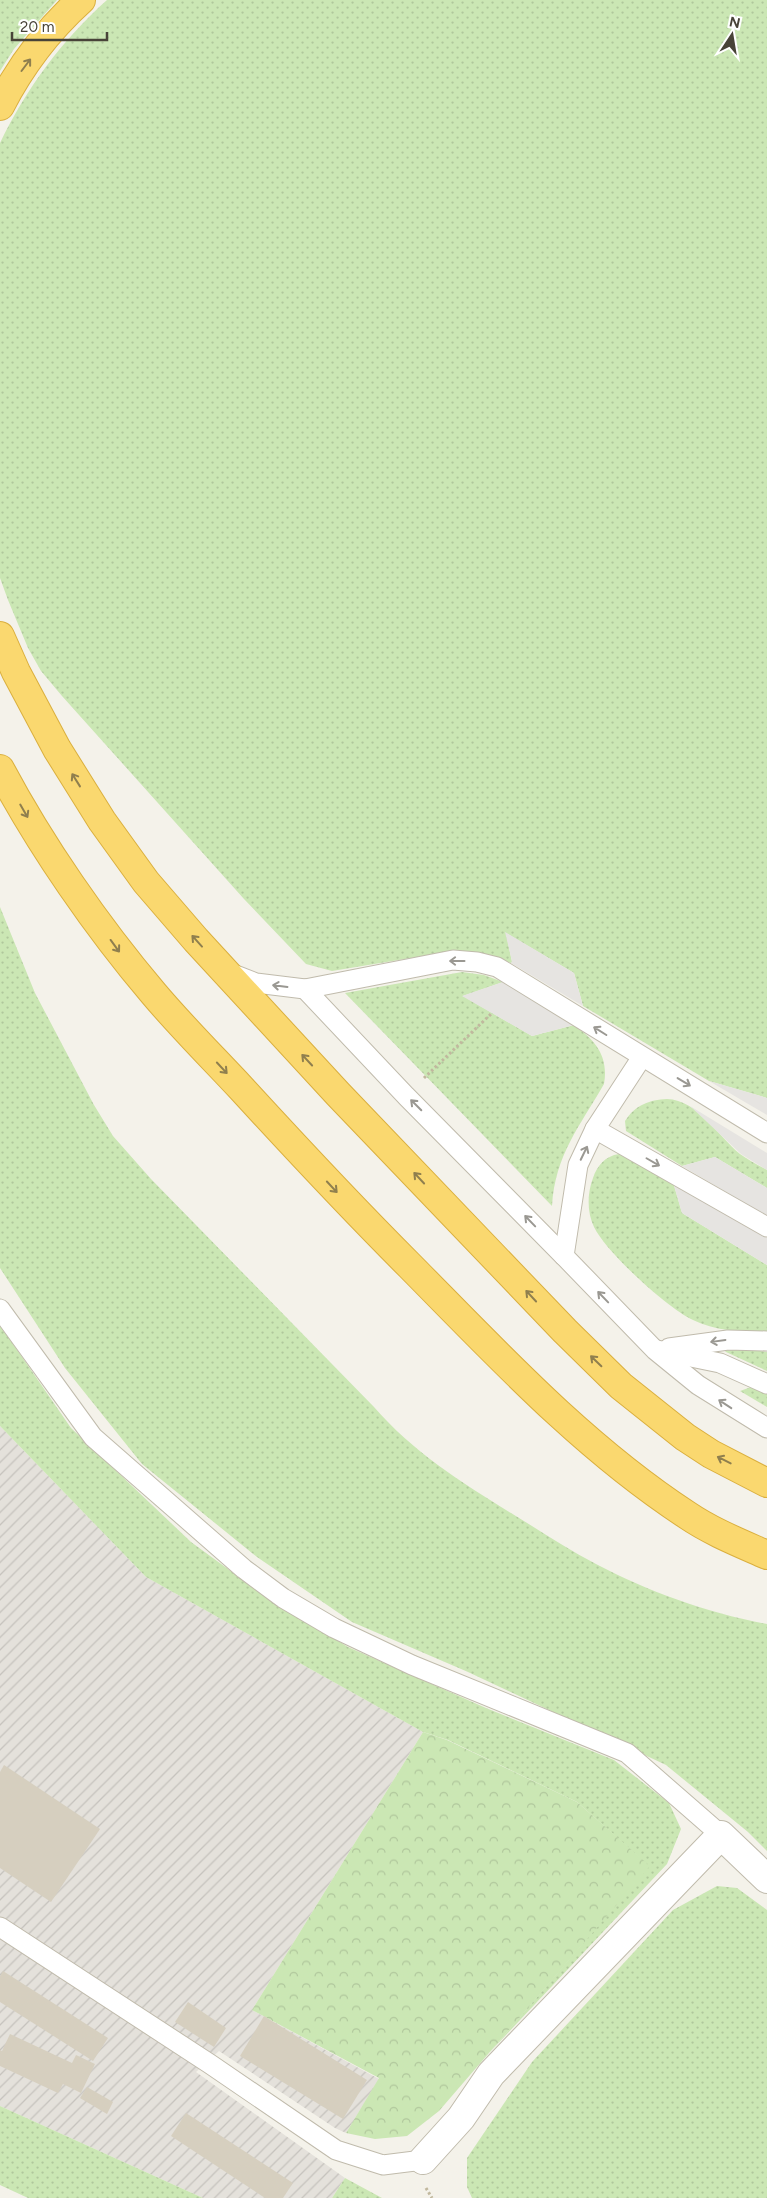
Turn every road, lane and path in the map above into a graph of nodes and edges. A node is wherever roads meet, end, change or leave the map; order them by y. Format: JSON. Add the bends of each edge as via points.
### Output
{"nodes":[{"id":1,"x":81,"y":0,"type":"edge"},
{"id":2,"x":0,"y":106,"type":"edge"},
{"id":3,"x":0,"y":636,"type":"edge"},
{"id":4,"x":0,"y":768,"type":"edge"},
{"id":5,"x":224,"y":970,"type":"junction"},
{"id":6,"x":305,"y":989,"type":"junction"},
{"id":7,"x":492,"y":1013,"type":"dead end"},
{"id":8,"x":642,"y":1057,"type":"junction"},
{"id":9,"x":406,"y":1096,"type":"junction"},
{"id":10,"x":595,"y":1129,"type":"junction"},
{"id":11,"x":767,"y":1133,"type":"edge"},
{"id":12,"x":767,"y":1227,"type":"edge"},
{"id":13,"x":564,"y":1256,"type":"junction"},
{"id":14,"x":0,"y":1309,"type":"edge"},
{"id":15,"x":767,"y":1341,"type":"edge"},
{"id":16,"x":655,"y":1350,"type":"junction"},
{"id":17,"x":767,"y":1384,"type":"edge"},
{"id":18,"x":767,"y":1428,"type":"edge"},
{"id":19,"x":767,"y":1482,"type":"edge"},
{"id":20,"x":767,"y":1555,"type":"edge"},
{"id":21,"x":721,"y":1835,"type":"junction"},
{"id":22,"x":767,"y":1879,"type":"edge"},
{"id":23,"x":0,"y":1927,"type":"edge"},
{"id":24,"x":422,"y":2160,"type":"joint"}],
"edges":[{"from":2,"to":1,"type":"highway","one_way":true,"via":[[35,52]]},
{"from":5,"to":3,"type":"highway","one_way":true,"via":[[146,882],[102,821],[57,749]]},
{"from":4,"to":20,"type":"highway","one_way":true,"via":[[38,835],[122,955],[155,996],[338,1194],[584,1436],[689,1517]]},
{"from":6,"to":5,"type":"lane","one_way":true,"via":[[256,983]]},
{"from":19,"to":5,"type":"highway","one_way":true,"via":[[685,1438],[621,1386],[338,1094]]},
{"from":8,"to":6,"type":"lane","one_way":true,"via":[[497,967],[477,962],[453,960]]},
{"from":6,"to":9,"type":"lane"},
{"from":7,"to":9,"type":"path"},
{"from":8,"to":10,"type":"lane"},
{"from":8,"to":11,"type":"lane","one_way":true},
{"from":13,"to":9,"type":"lane","one_way":true},
{"from":10,"to":12,"type":"lane","one_way":true},
{"from":13,"to":10,"type":"lane","one_way":true,"via":[[578,1165]]},
{"from":16,"to":13,"type":"lane","one_way":true},
{"from":14,"to":21,"type":"lane","via":[[94,1437],[244,1570],[283,1598],[343,1632],[412,1665],[627,1752]]},
{"from":15,"to":16,"type":"lane","one_way":true,"via":[[728,1340]]},
{"from":16,"to":17,"type":"lane","via":[[720,1363]]},
{"from":18,"to":16,"type":"lane","one_way":true,"via":[[698,1385]]},
{"from":21,"to":22,"type":"street"},
{"from":21,"to":24,"type":"street","via":[[491,2074],[461,2118]]},
{"from":23,"to":24,"type":"lane","via":[[336,2150],[383,2165]]}]}
